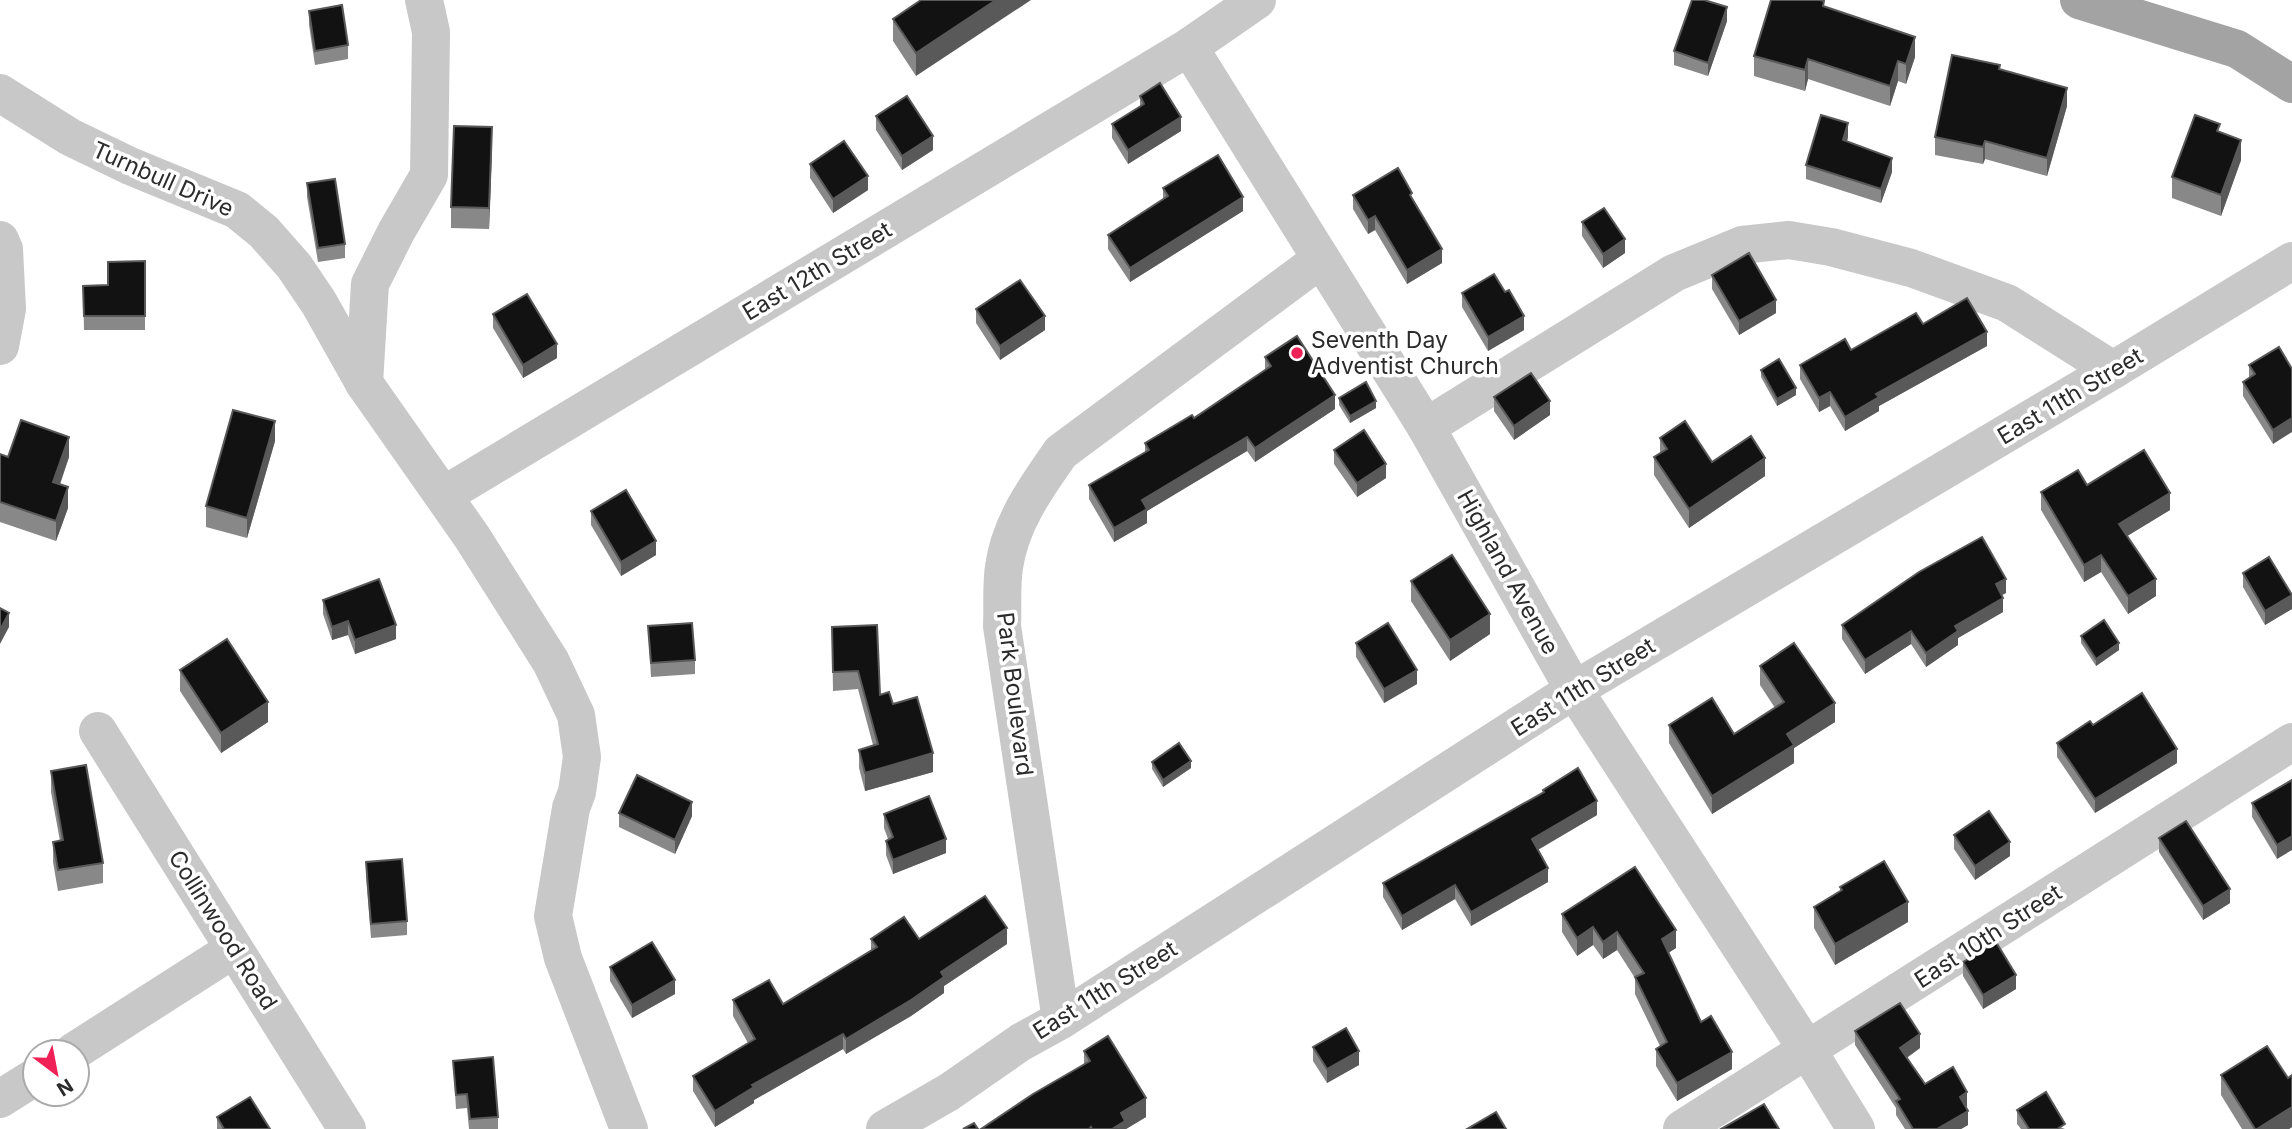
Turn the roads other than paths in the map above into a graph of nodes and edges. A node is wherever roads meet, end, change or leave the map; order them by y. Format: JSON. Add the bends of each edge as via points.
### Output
{"nodes":[{"id":1,"x":424,"y":0,"type":"edge"},
{"id":2,"x":1257,"y":0,"type":"edge"},
{"id":3,"x":2079,"y":0,"type":"edge"},
{"id":4,"x":1189,"y":47,"type":"junction"},
{"id":5,"x":2292,"y":84,"type":"edge"},
{"id":6,"x":0,"y":93,"type":"edge"},
{"id":7,"x":0,"y":240,"type":"edge"},
{"id":8,"x":1321,"y":259,"type":"junction"},
{"id":9,"x":2292,"y":261,"type":"edge"},
{"id":10,"x":0,"y":346,"type":"edge"},
{"id":11,"x":2113,"y":370,"type":"junction"},
{"id":12,"x":364,"y":383,"type":"junction"},
{"id":13,"x":1426,"y":427,"type":"junction"},
{"id":14,"x":444,"y":495,"type":"junction"},
{"id":15,"x":1574,"y":690,"type":"junction"},
{"id":16,"x":98,"y":731,"type":"dead end"},
{"id":17,"x":2292,"y":742,"type":"edge"},
{"id":18,"x":234,"y":949,"type":"junction"},
{"id":19,"x":1062,"y":1020,"type":"junction"},
{"id":20,"x":91,"y":1040,"type":"edge"},
{"id":21,"x":1808,"y":1051,"type":"junction"},
{"id":22,"x":21,"y":1086,"type":"edge"},
{"id":23,"x":0,"y":1099,"type":"edge"},
{"id":24,"x":347,"y":1129,"type":"edge"},
{"id":25,"x":629,"y":1129,"type":"edge"},
{"id":26,"x":885,"y":1129,"type":"edge"},
{"id":27,"x":1682,"y":1129,"type":"edge"},
{"id":28,"x":1856,"y":1129,"type":"edge"}],
"edges":[{"from":1,"to":12,"type":"street","via":[[431,32],[429,175],[370,284]]},
{"from":2,"to":4,"type":"street","name":"East 12th Street"},
{"from":3,"to":5,"type":"main road","via":[[2236,49]]},
{"from":4,"to":8,"type":"street","name":"Highland Avenue"},
{"from":4,"to":14,"type":"street","name":"East 12th Street"},
{"from":6,"to":12,"type":"street","name":"Turnbull Drive","via":[[70,137],[237,210],[264,232],[294,267]]},
{"from":7,"to":10,"type":"street","via":[[7,309]]},
{"from":8,"to":13,"type":"street","name":"Highland Avenue"},
{"from":8,"to":19,"type":"street","name":"Park Boulevard","via":[[1061,452],[1015,527],[1004,566],[1002,626]]},
{"from":9,"to":11,"type":"street","name":"East 11th Street"},
{"from":11,"to":13,"type":"street","via":[[2007,303],[1911,268],[1789,240],[1742,245],[1674,273]]},
{"from":11,"to":15,"type":"street","name":"East 11th Street"},
{"from":12,"to":14,"type":"street","name":"Turnbull Drive"},
{"from":13,"to":15,"type":"street","name":"Highland Avenue"},
{"from":14,"to":25,"type":"street","via":[[551,662],[576,715],[582,757],[554,916],[563,958]]},
{"from":15,"to":19,"type":"street","name":"East 11th Street"},
{"from":15,"to":21,"type":"street","name":"Highland Avenue"},
{"from":16,"to":18,"type":"street","name":"Collinwood Road"},
{"from":17,"to":21,"type":"street","name":"East 10th Street"},
{"from":18,"to":20,"type":"street"},
{"from":18,"to":24,"type":"street","name":"Collinwood Road"},
{"from":19,"to":26,"type":"street","name":"East 11th Street"},
{"from":21,"to":27,"type":"street","name":"East 10th Street"},
{"from":21,"to":28,"type":"street","name":"Highland Avenue"},
{"from":22,"to":23,"type":"street"}]}
